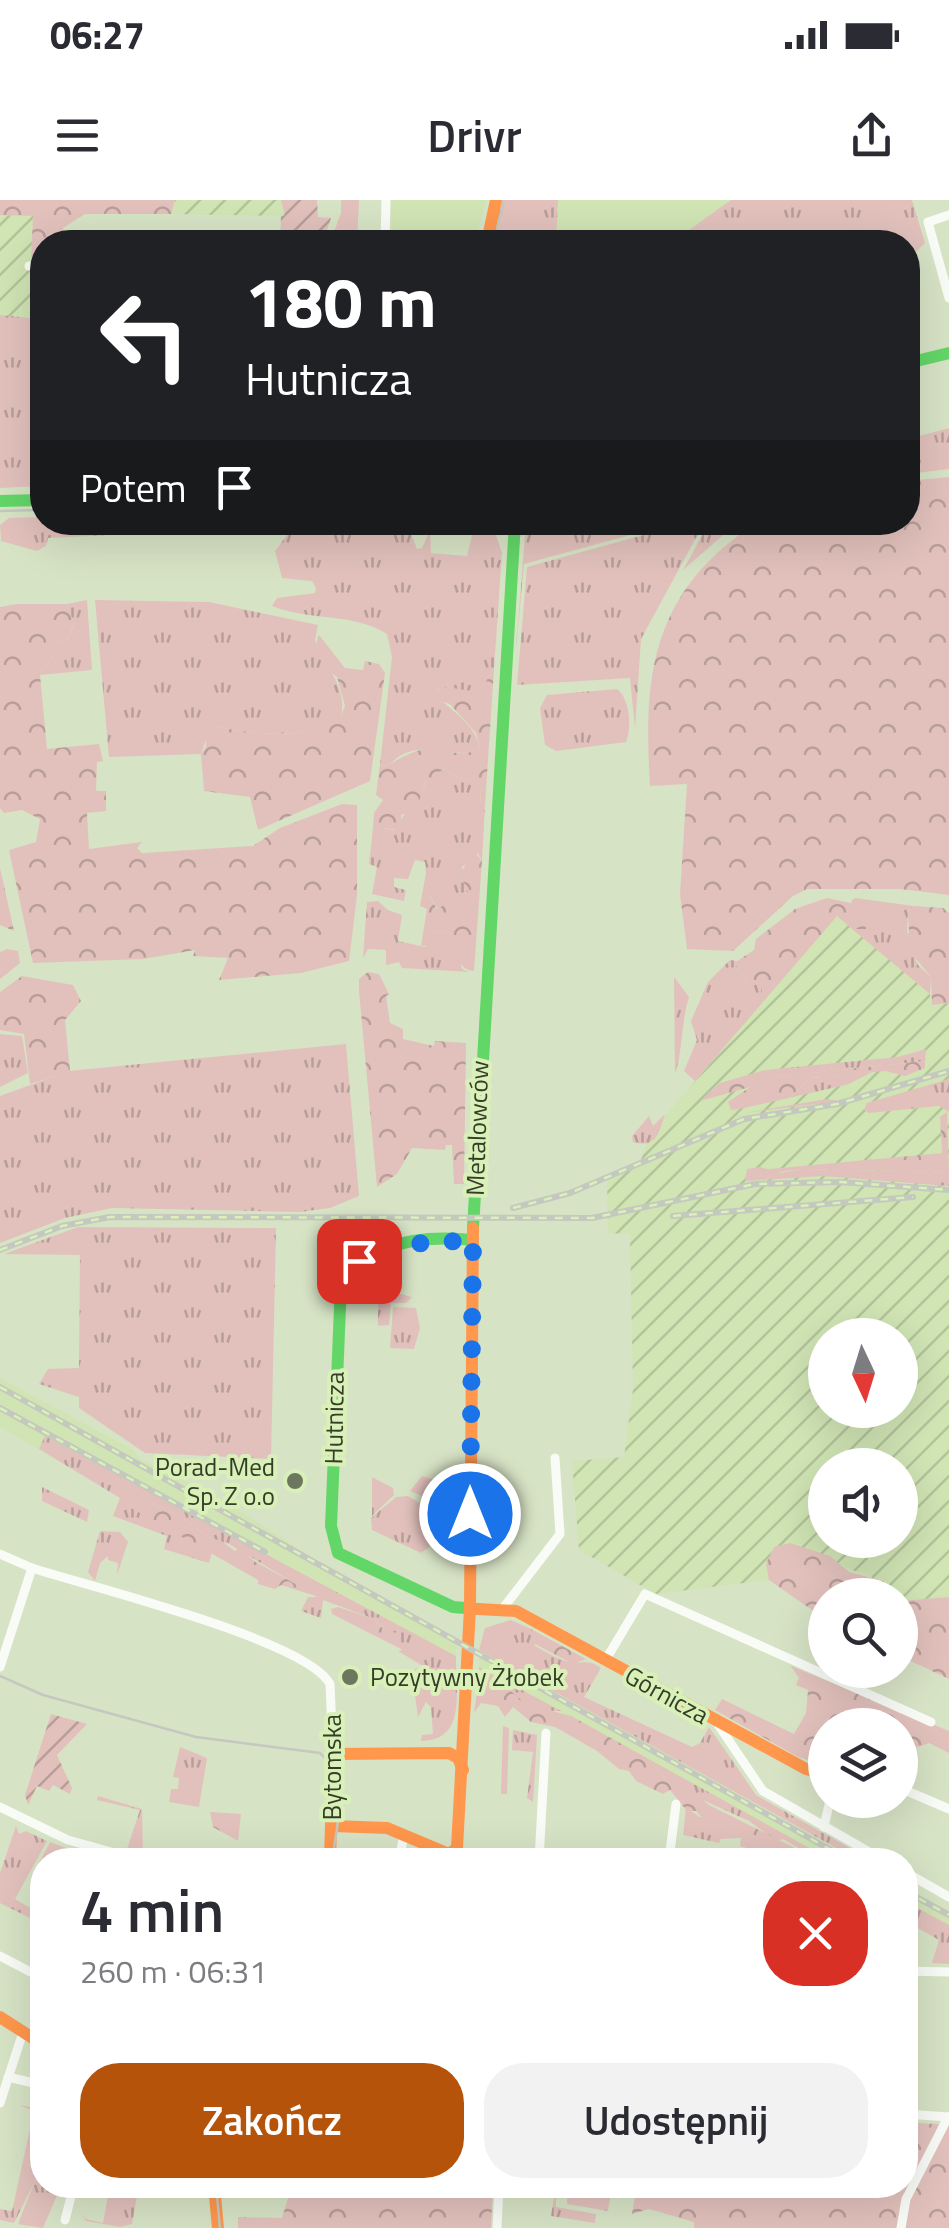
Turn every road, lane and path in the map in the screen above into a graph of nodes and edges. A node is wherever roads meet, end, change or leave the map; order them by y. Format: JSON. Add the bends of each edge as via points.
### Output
{"nodes":[{"id":1,"x":386,"y":200,"type":"edge"},
{"id":2,"x":496,"y":200,"type":"edge"},
{"id":3,"x":949,"y":214,"type":"edge"},
{"id":4,"x":385,"y":230,"type":"edge"},
{"id":5,"x":490,"y":230,"type":"edge"},
{"id":6,"x":949,"y":298,"type":"edge"},
{"id":7,"x":949,"y":353,"type":"edge"},
{"id":8,"x":920,"y":360,"type":"edge"},
{"id":9,"x":30,"y":500,"type":"edge"},
{"id":10,"x":0,"y":501,"type":"edge"},
{"id":11,"x":513,"y":535,"type":"edge"},
{"id":12,"x":473,"y":1240,"type":"junction"},
{"id":13,"x":555,"y":1458,"type":"dead end"},
{"id":14,"x":0,"y":1554,"type":"edge"},
{"id":15,"x":32,"y":1568,"type":"junction"},
{"id":16,"x":504,"y":1607,"type":"junction"},
{"id":17,"x":470,"y":1608,"type":"junction"},
{"id":18,"x":606,"y":1661,"type":"junction"},
{"id":19,"x":0,"y":1667,"type":"edge"},
{"id":20,"x":466,"y":1718,"type":"junction"},
{"id":21,"x":714,"y":1720,"type":"junction"},
{"id":22,"x":930,"y":1722,"type":"dead end"},
{"id":23,"x":546,"y":1733,"type":"dead end"},
{"id":24,"x":748,"y":1739,"type":"junction"},
{"id":25,"x":734,"y":1748,"type":"junction"},
{"id":26,"x":441,"y":1752,"type":"junction"},
{"id":27,"x":333,"y":1754,"type":"junction"},
{"id":28,"x":808,"y":1770,"type":"edge"},
{"id":29,"x":463,"y":1773,"type":"junction"},
{"id":30,"x":918,"y":1796,"type":"edge"},
{"id":31,"x":676,"y":1804,"type":"dead end"},
{"id":32,"x":0,"y":1806,"type":"edge"},
{"id":33,"x":949,"y":1809,"type":"edge"},
{"id":34,"x":826,"y":1818,"type":"edge"},
{"id":35,"x":334,"y":1826,"type":"junction"},
{"id":36,"x":824,"y":1827,"type":"junction"},
{"id":37,"x":404,"y":1835,"type":"junction"},
{"id":38,"x":97,"y":1848,"type":"edge"},
{"id":39,"x":331,"y":1848,"type":"edge"},
{"id":40,"x":401,"y":1848,"type":"edge"},
{"id":41,"x":434,"y":1848,"type":"edge"},
{"id":42,"x":461,"y":1848,"type":"edge"},
{"id":43,"x":540,"y":1848,"type":"edge"},
{"id":44,"x":670,"y":1848,"type":"edge"},
{"id":45,"x":862,"y":1848,"type":"edge"},
{"id":46,"x":918,"y":1879,"type":"edge"},
{"id":47,"x":949,"y":1897,"type":"edge"},
{"id":48,"x":0,"y":1956,"type":"edge"},
{"id":49,"x":918,"y":1971,"type":"edge"},
{"id":50,"x":30,"y":1972,"type":"edge"},
{"id":51,"x":949,"y":1972,"type":"edge"},
{"id":52,"x":0,"y":2017,"type":"edge"},
{"id":53,"x":23,"y":2032,"type":"junction"},
{"id":54,"x":30,"y":2036,"type":"edge"},
{"id":55,"x":8,"y":2077,"type":"junction"},
{"id":56,"x":30,"y":2082,"type":"edge"},
{"id":57,"x":0,"y":2103,"type":"edge"},
{"id":58,"x":918,"y":2115,"type":"edge"},
{"id":59,"x":949,"y":2117,"type":"edge"},
{"id":60,"x":918,"y":2176,"type":"edge"},
{"id":61,"x":71,"y":2198,"type":"edge"},
{"id":62,"x":215,"y":2198,"type":"edge"},
{"id":63,"x":498,"y":2198,"type":"edge"},
{"id":64,"x":907,"y":2198,"type":"edge"},
{"id":65,"x":65,"y":2220,"type":"dead end"},
{"id":66,"x":218,"y":2228,"type":"edge"},
{"id":67,"x":497,"y":2228,"type":"edge"},
{"id":68,"x":901,"y":2228,"type":"edge"}],
"edges":[{"from":1,"to":4,"type":"street"},
{"from":2,"to":5,"type":"street"},
{"from":3,"to":6,"type":"street","via":[[928,222]]},
{"from":7,"to":8,"type":"street"},
{"from":9,"to":10,"type":"street"},
{"from":11,"to":12,"type":"street","name":"Metalowców"},
{"from":12,"to":17,"type":"street","name":"Metalowców"},
{"from":12,"to":17,"type":"street","name":"Hutnicza","via":[[388,1247],[359,1261],[341,1283],[331,1526],[334,1546],[349,1562]]},
{"from":13,"to":16,"type":"street","via":[[560,1534]]},
{"from":14,"to":15,"type":"street"},
{"from":15,"to":19,"type":"street"},
{"from":15,"to":27,"type":"street","name":"Bytomska","via":[[254,1638],[325,1675]]},
{"from":16,"to":17,"type":"street","name":"Górnicza"},
{"from":16,"to":18,"type":"street","name":"Górnicza"},
{"from":17,"to":20,"type":"street","name":"Metalowców"},
{"from":18,"to":21,"type":"street","name":"Górnicza"},
{"from":18,"to":22,"type":"street","via":[[645,1594]]},
{"from":20,"to":26,"type":"street","via":[[456,1741]]},
{"from":20,"to":29,"type":"street","name":"Metalowców"},
{"from":21,"to":24,"type":"street"},
{"from":21,"to":25,"type":"street","name":"Górnicza"},
{"from":23,"to":43,"type":"street"},
{"from":24,"to":25,"type":"street"},
{"from":24,"to":28,"type":"street"},
{"from":25,"to":36,"type":"street","name":"Górnicza","via":[[763,1791]]},
{"from":26,"to":27,"type":"street"},
{"from":26,"to":29,"type":"street","via":[[458,1758]]},
{"from":27,"to":35,"type":"street","name":"Bytomska"},
{"from":29,"to":42,"type":"street","name":"Metalowców"},
{"from":30,"to":33,"type":"street"},
{"from":31,"to":44,"type":"street"},
{"from":32,"to":38,"type":"street"},
{"from":34,"to":36,"type":"street"},
{"from":35,"to":37,"type":"street"},
{"from":35,"to":39,"type":"street","name":"Bytomska"},
{"from":36,"to":45,"type":"street","name":"Górnicza"},
{"from":37,"to":40,"type":"street"},
{"from":37,"to":41,"type":"street"},
{"from":46,"to":47,"type":"street"},
{"from":48,"to":50,"type":"street"},
{"from":49,"to":51,"type":"street"},
{"from":52,"to":53,"type":"street"},
{"from":53,"to":54,"type":"street"},
{"from":53,"to":55,"type":"street"},
{"from":55,"to":56,"type":"street"},
{"from":55,"to":57,"type":"street"},
{"from":58,"to":59,"type":"street"},
{"from":59,"to":60,"type":"street"},
{"from":61,"to":65,"type":"street"},
{"from":62,"to":66,"type":"street"},
{"from":63,"to":67,"type":"street"},
{"from":64,"to":68,"type":"street"}]}
